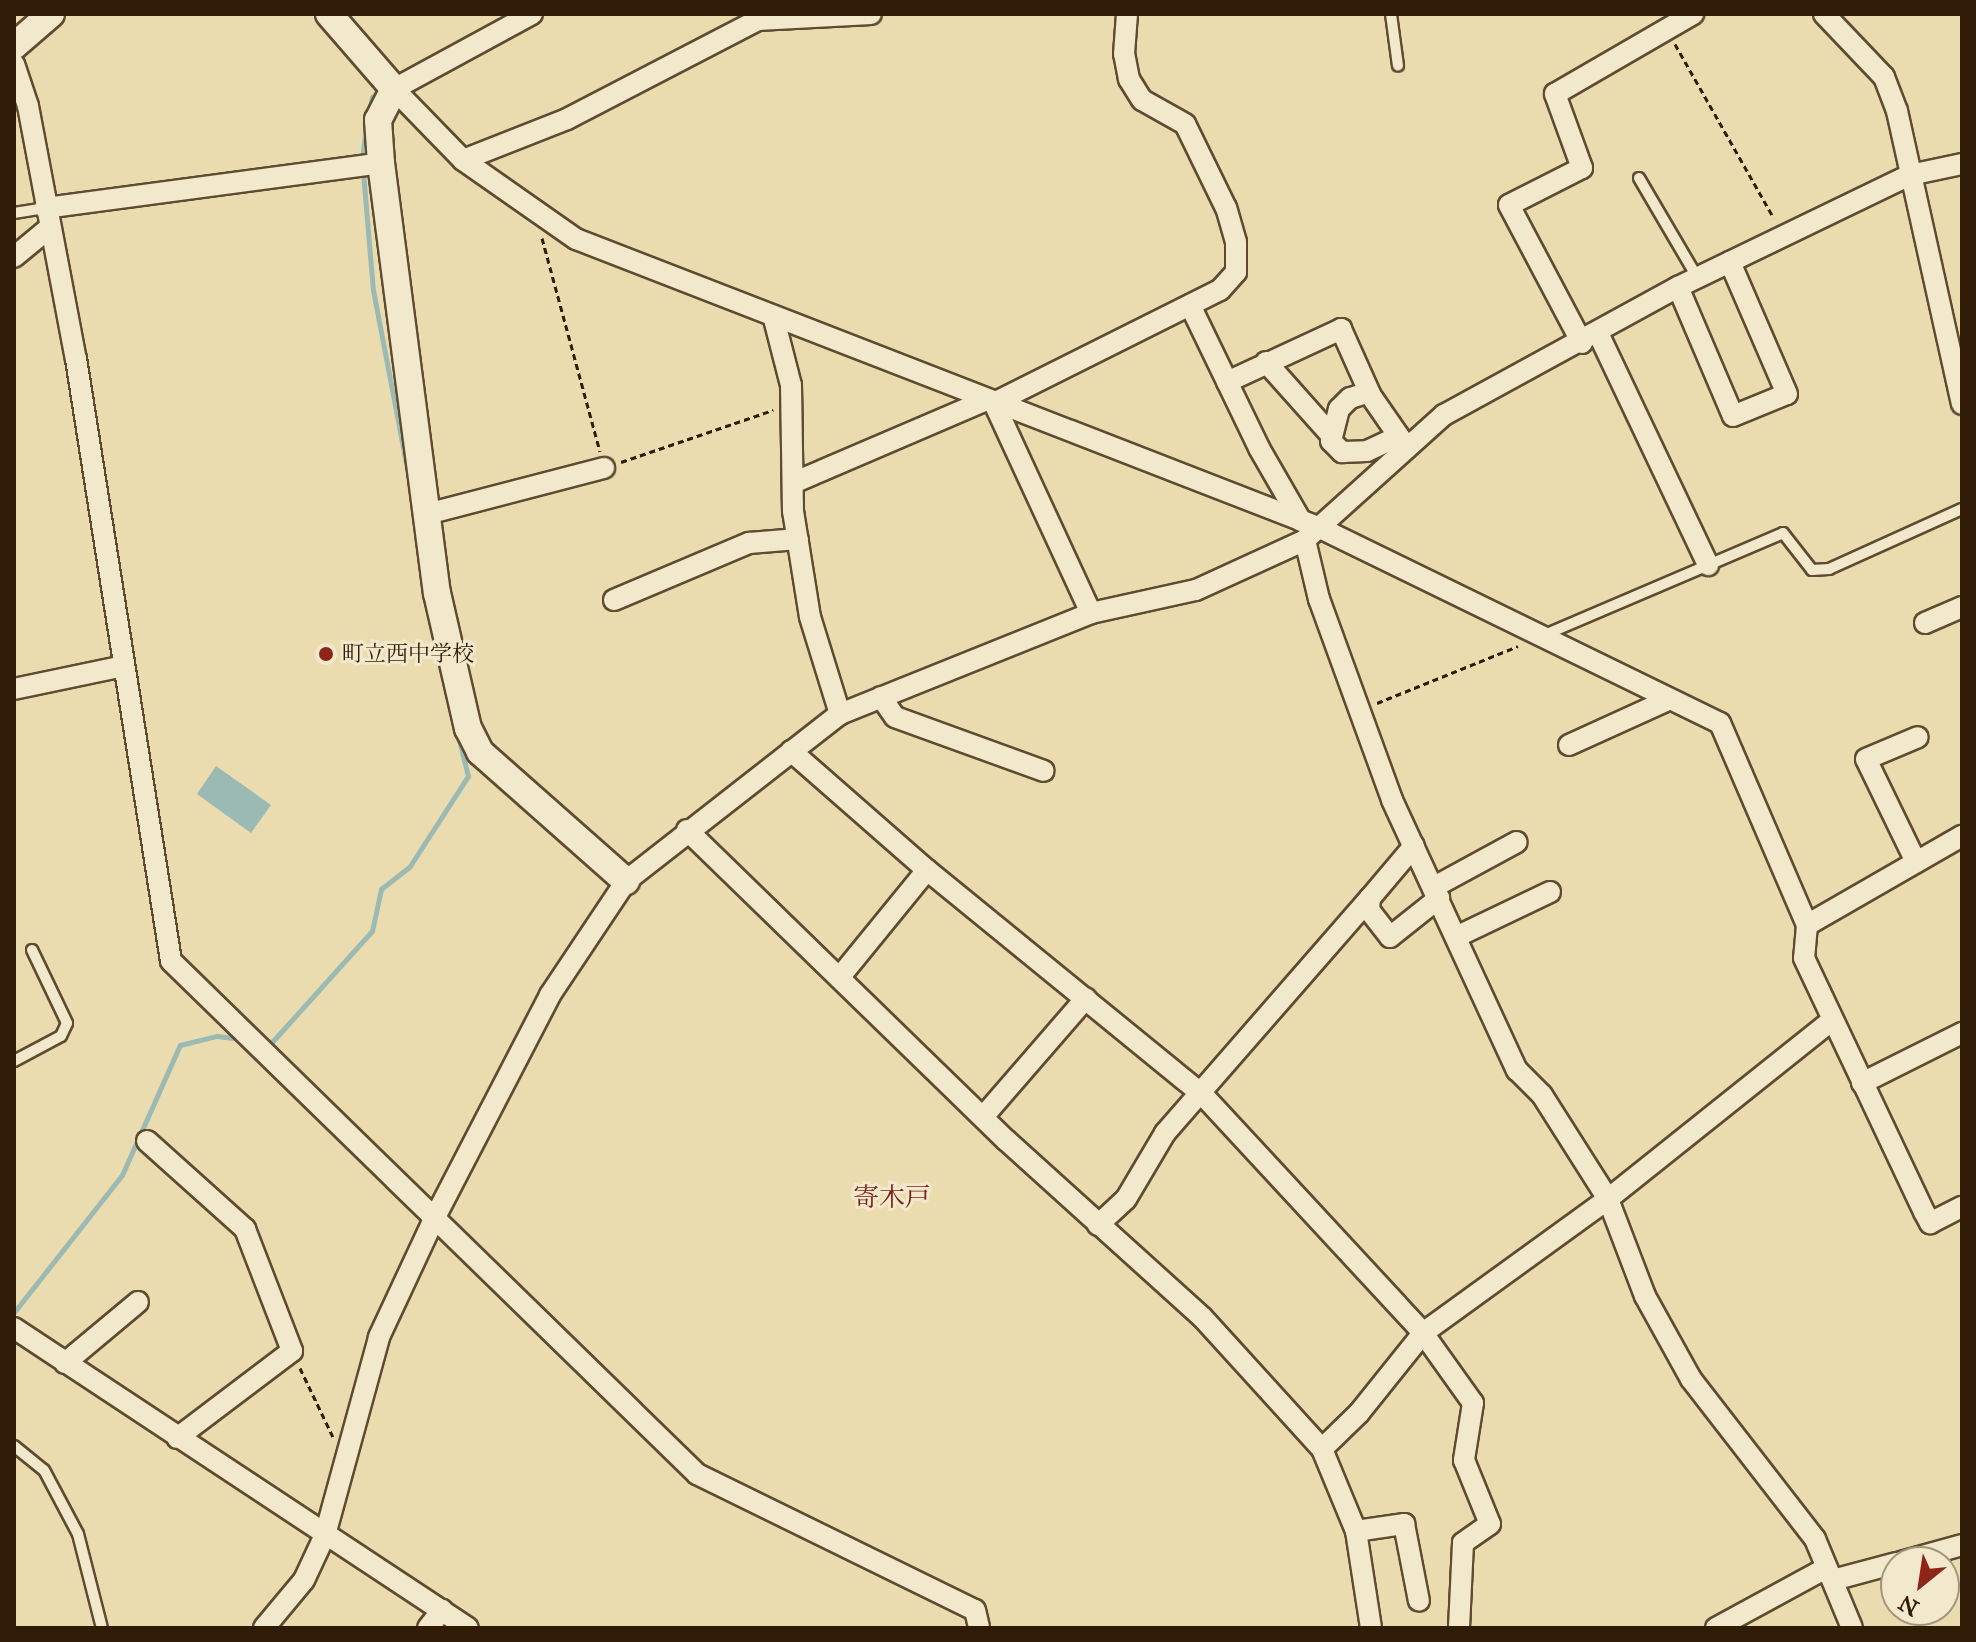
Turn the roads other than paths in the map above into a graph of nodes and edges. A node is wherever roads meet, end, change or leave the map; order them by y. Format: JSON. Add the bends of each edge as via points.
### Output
{"nodes":[{"id":1,"x":51,"y":14,"type":"edge"},
{"id":2,"x":329,"y":14,"type":"edge"},
{"id":3,"x":532,"y":14,"type":"edge"},
{"id":4,"x":871,"y":14,"type":"edge"},
{"id":5,"x":1127,"y":14,"type":"edge"},
{"id":6,"x":1391,"y":14,"type":"edge"},
{"id":7,"x":1693,"y":14,"type":"edge"},
{"id":8,"x":1824,"y":14,"type":"edge"},
{"id":9,"x":14,"y":46,"type":"edge"},
{"id":10,"x":14,"y":64,"type":"edge"},
{"id":11,"x":1398,"y":66,"type":"dead end"},
{"id":12,"x":394,"y":89,"type":"junction"},
{"id":13,"x":463,"y":160,"type":"junction"},
{"id":14,"x":381,"y":163,"type":"junction"},
{"id":15,"x":1962,"y":164,"type":"edge"},
{"id":16,"x":1910,"y":175,"type":"junction"},
{"id":17,"x":1639,"y":178,"type":"dead end"},
{"id":18,"x":14,"y":213,"type":"edge"},
{"id":19,"x":47,"y":218,"type":"junction"},
{"id":20,"x":14,"y":257,"type":"edge"},
{"id":21,"x":1730,"y":262,"type":"junction"},
{"id":22,"x":1697,"y":277,"type":"junction"},
{"id":23,"x":1678,"y":287,"type":"junction"},
{"id":24,"x":1190,"y":305,"type":"junction"},
{"id":25,"x":774,"y":319,"type":"junction"},
{"id":26,"x":1954,"y":333,"type":"edge"},
{"id":27,"x":1590,"y":338,"type":"junction"},
{"id":28,"x":1266,"y":362,"type":"junction"},
{"id":29,"x":1227,"y":382,"type":"junction"},
{"id":30,"x":1369,"y":392,"type":"junction"},
{"id":31,"x":991,"y":401,"type":"junction"},
{"id":32,"x":1962,"y":404,"type":"edge"},
{"id":33,"x":1331,"y":435,"type":"junction"},
{"id":34,"x":1403,"y":442,"type":"junction"},
{"id":35,"x":604,"y":468,"type":"road end"},
{"id":36,"x":793,"y":483,"type":"junction"},
{"id":37,"x":1962,"y":509,"type":"edge"},
{"id":38,"x":427,"y":514,"type":"junction"},
{"id":39,"x":1308,"y":529,"type":"junction"},
{"id":40,"x":798,"y":539,"type":"junction"},
{"id":41,"x":1708,"y":565,"type":"junction"},
{"id":42,"x":614,"y":600,"type":"dead end"},
{"id":43,"x":1962,"y":607,"type":"edge"},
{"id":44,"x":1091,"y":613,"type":"junction"},
{"id":45,"x":1925,"y":623,"type":"dead end"},
{"id":46,"x":1540,"y":636,"type":"junction"},
{"id":47,"x":124,"y":666,"type":"junction"},
{"id":48,"x":14,"y":689,"type":"edge"},
{"id":49,"x":881,"y":697,"type":"junction"},
{"id":50,"x":1668,"y":700,"type":"junction"},
{"id":51,"x":840,"y":714,"type":"junction"},
{"id":52,"x":1918,"y":737,"type":"dead end"},
{"id":53,"x":1569,"y":745,"type":"dead end"},
{"id":54,"x":791,"y":751,"type":"junction"},
{"id":55,"x":1044,"y":771,"type":"dead end"},
{"id":56,"x":687,"y":830,"type":"junction"},
{"id":57,"x":1962,"y":836,"type":"edge"},
{"id":58,"x":1517,"y":842,"type":"dead end"},
{"id":59,"x":1414,"y":846,"type":"junction"},
{"id":60,"x":1916,"y":862,"type":"junction"},
{"id":61,"x":927,"y":870,"type":"junction"},
{"id":62,"x":626,"y":881,"type":"junction"},
{"id":63,"x":1437,"y":892,"type":"junction"},
{"id":64,"x":1550,"y":892,"type":"dead end"},
{"id":65,"x":1370,"y":898,"type":"junction"},
{"id":66,"x":1807,"y":925,"type":"junction"},
{"id":67,"x":1458,"y":936,"type":"junction"},
{"id":68,"x":32,"y":950,"type":"dead end"},
{"id":69,"x":839,"y":978,"type":"junction"},
{"id":70,"x":1086,"y":998,"type":"junction"},
{"id":71,"x":1832,"y":1020,"type":"junction"},
{"id":72,"x":1962,"y":1033,"type":"edge"},
{"id":73,"x":14,"y":1061,"type":"edge"},
{"id":74,"x":1862,"y":1083,"type":"junction"},
{"id":75,"x":1202,"y":1094,"type":"junction"},
{"id":76,"x":983,"y":1117,"type":"junction"},
{"id":77,"x":147,"y":1141,"type":"dead end"},
{"id":78,"x":1608,"y":1199,"type":"junction"},
{"id":79,"x":1962,"y":1207,"type":"edge"},
{"id":80,"x":433,"y":1221,"type":"junction"},
{"id":81,"x":1098,"y":1225,"type":"junction"},
{"id":82,"x":138,"y":1302,"type":"dead end"},
{"id":83,"x":14,"y":1328,"type":"edge"},
{"id":84,"x":1423,"y":1333,"type":"junction"},
{"id":85,"x":65,"y":1363,"type":"junction"},
{"id":86,"x":177,"y":1438,"type":"junction"},
{"id":87,"x":14,"y":1446,"type":"edge"},
{"id":88,"x":1322,"y":1449,"type":"junction"},
{"id":89,"x":1356,"y":1531,"type":"junction"},
{"id":90,"x":325,"y":1535,"type":"junction"},
{"id":91,"x":1880,"y":1566,"type":"edge"},
{"id":92,"x":1829,"y":1574,"type":"junction"},
{"id":93,"x":1419,"y":1601,"type":"dead end"},
{"id":94,"x":442,"y":1610,"type":"junction"},
{"id":95,"x":102,"y":1628,"type":"edge"},
{"id":96,"x":264,"y":1628,"type":"edge"},
{"id":97,"x":428,"y":1628,"type":"edge"},
{"id":98,"x":468,"y":1628,"type":"edge"},
{"id":99,"x":979,"y":1628,"type":"edge"},
{"id":100,"x":1371,"y":1628,"type":"edge"},
{"id":101,"x":1459,"y":1628,"type":"edge"},
{"id":102,"x":1716,"y":1628,"type":"edge"},
{"id":103,"x":1852,"y":1628,"type":"edge"}],
"edges":[{"from":1,"to":9,"type":"street"},
{"from":2,"to":12,"type":"street"},
{"from":3,"to":12,"type":"street"},
{"from":4,"to":13,"type":"street","via":[[758,20],[567,119]]},
{"from":5,"to":24,"type":"street","via":[[1124,54],[1129,79],[1142,100],[1185,124],[1226,208],[1236,242],[1236,272],[1220,290]]},
{"from":6,"to":11,"type":"lane"},
{"from":7,"to":27,"type":"street","via":[[1555,94],[1582,168],[1509,205]]},
{"from":8,"to":16,"type":"street","via":[[1884,77]]},
{"from":10,"to":19,"type":"street","via":[[28,106]]},
{"from":12,"to":13,"type":"street"},
{"from":12,"to":14,"type":"street","via":[[378,120]]},
{"from":13,"to":25,"type":"street","via":[[576,239]]},
{"from":14,"to":19,"type":"street"},
{"from":14,"to":38,"type":"street"},
{"from":15,"to":16,"type":"street"},
{"from":16,"to":21,"type":"street"},
{"from":16,"to":26,"type":"street"},
{"from":17,"to":22,"type":"lane"},
{"from":18,"to":19,"type":"lane"},
{"from":19,"to":20,"type":"street"},
{"from":19,"to":47,"type":"street","via":[[76,359]]},
{"from":21,"to":22,"type":"street"},
{"from":21,"to":23,"type":"street","via":[[1787,394],[1733,416]]},
{"from":22,"to":23,"type":"street"},
{"from":23,"to":27,"type":"street"},
{"from":24,"to":29,"type":"street"},
{"from":24,"to":31,"type":"street"},
{"from":25,"to":31,"type":"street"},
{"from":25,"to":36,"type":"street","via":[[792,404]]},
{"from":26,"to":32,"type":"street"},
{"from":27,"to":34,"type":"street"},
{"from":27,"to":41,"type":"street"},
{"from":28,"to":29,"type":"street"},
{"from":28,"to":30,"type":"street","via":[[1341,329]]},
{"from":28,"to":33,"type":"street"},
{"from":29,"to":39,"type":"street"},
{"from":30,"to":33,"type":"street","via":[[1350,398],[1339,409]]},
{"from":30,"to":34,"type":"street"},
{"from":31,"to":36,"type":"street"},
{"from":31,"to":39,"type":"street"},
{"from":31,"to":44,"type":"street"},
{"from":33,"to":34,"type":"street","via":[[1342,452]]},
{"from":34,"to":39,"type":"street"},
{"from":35,"to":38,"type":"street"},
{"from":36,"to":40,"type":"street"},
{"from":37,"to":41,"type":"lane","via":[[1829,569],[1812,570],[1783,533]]},
{"from":38,"to":62,"type":"street","via":[[453,674],[480,752]]},
{"from":39,"to":44,"type":"street","via":[[1196,590]]},
{"from":39,"to":46,"type":"street"},
{"from":39,"to":59,"type":"street","via":[[1319,599]]},
{"from":40,"to":42,"type":"street","via":[[749,543]]},
{"from":40,"to":51,"type":"street","via":[[810,617]]},
{"from":41,"to":46,"type":"lane"},
{"from":43,"to":45,"type":"street"},
{"from":44,"to":49,"type":"street"},
{"from":46,"to":50,"type":"street"},
{"from":47,"to":48,"type":"street"},
{"from":47,"to":80,"type":"street","via":[[171,961]]},
{"from":49,"to":51,"type":"street"},
{"from":49,"to":55,"type":"street","via":[[895,717]]},
{"from":50,"to":53,"type":"street"},
{"from":50,"to":66,"type":"street","via":[[1720,723]]},
{"from":51,"to":54,"type":"street"},
{"from":52,"to":60,"type":"street","via":[[1866,759]]},
{"from":54,"to":56,"type":"street"},
{"from":54,"to":61,"type":"street"},
{"from":56,"to":62,"type":"street"},
{"from":56,"to":69,"type":"street"},
{"from":57,"to":60,"type":"street"},
{"from":58,"to":63,"type":"street"},
{"from":59,"to":63,"type":"street"},
{"from":59,"to":65,"type":"street"},
{"from":60,"to":66,"type":"street"},
{"from":61,"to":69,"type":"street"},
{"from":61,"to":70,"type":"street"},
{"from":62,"to":80,"type":"street","via":[[550,995]]},
{"from":63,"to":65,"type":"street","via":[[1390,937],[1369,910]]},
{"from":63,"to":67,"type":"street"},
{"from":64,"to":67,"type":"street"},
{"from":65,"to":75,"type":"street"},
{"from":66,"to":71,"type":"street","via":[[1804,958]]},
{"from":67,"to":78,"type":"street","via":[[1517,1070],[1542,1095]]},
{"from":68,"to":73,"type":"lane","via":[[67,1023],[61,1036]]},
{"from":69,"to":76,"type":"street"},
{"from":70,"to":75,"type":"street"},
{"from":70,"to":76,"type":"street"},
{"from":71,"to":74,"type":"street"},
{"from":71,"to":78,"type":"street"},
{"from":72,"to":74,"type":"street"},
{"from":74,"to":79,"type":"street","via":[[1930,1223]]},
{"from":75,"to":81,"type":"street","via":[[1165,1133],[1126,1199]]},
{"from":75,"to":84,"type":"street"},
{"from":76,"to":81,"type":"street"},
{"from":77,"to":86,"type":"street","via":[[245,1229],[292,1351]]},
{"from":78,"to":84,"type":"street"},
{"from":78,"to":92,"type":"street","via":[[1645,1296],[1691,1379],[1815,1539]]},
{"from":80,"to":90,"type":"street","via":[[379,1337]]},
{"from":80,"to":99,"type":"street","via":[[697,1474],[975,1610]]},
{"from":81,"to":88,"type":"street","via":[[1202,1317]]},
{"from":82,"to":85,"type":"street"},
{"from":83,"to":85,"type":"street"},
{"from":84,"to":88,"type":"street","via":[[1359,1413]]},
{"from":84,"to":101,"type":"street","via":[[1473,1403],[1464,1460],[1490,1524],[1463,1543]]},
{"from":85,"to":86,"type":"street"},
{"from":86,"to":90,"type":"street"},
{"from":87,"to":95,"type":"lane","via":[[44,1470],[78,1534]]},
{"from":88,"to":89,"type":"street"},
{"from":89,"to":93,"type":"street","via":[[1404,1524]]},
{"from":89,"to":100,"type":"street"},
{"from":90,"to":94,"type":"street"},
{"from":90,"to":96,"type":"street","via":[[304,1580]]},
{"from":91,"to":92,"type":"street"},
{"from":92,"to":102,"type":"street"},
{"from":92,"to":103,"type":"street"},
{"from":94,"to":97,"type":"street"},
{"from":94,"to":98,"type":"street"}]}
